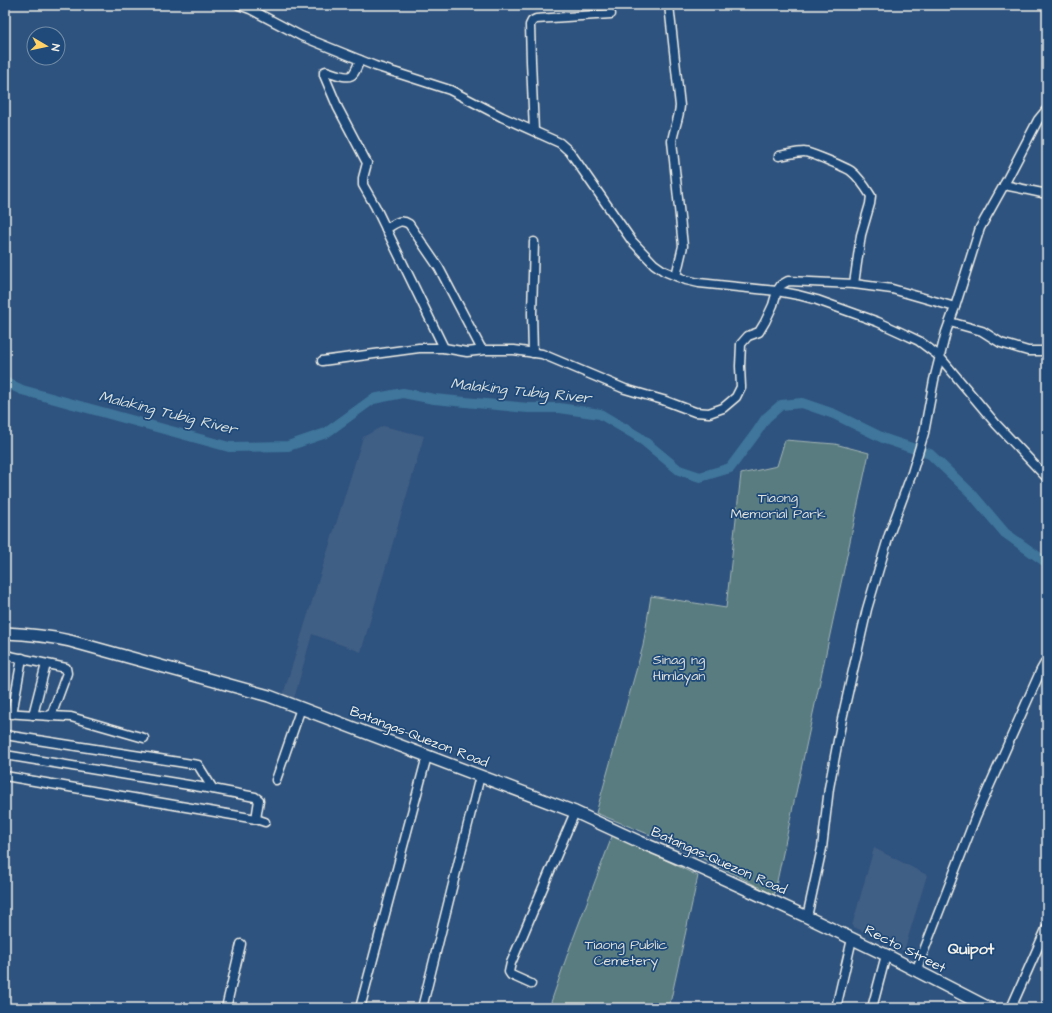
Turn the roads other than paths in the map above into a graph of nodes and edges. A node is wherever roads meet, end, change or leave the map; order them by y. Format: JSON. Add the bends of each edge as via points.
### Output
{"nodes":[{"id":1,"x":239,"y":5,"type":"edge"},
{"id":2,"x":669,"y":5,"type":"edge"},
{"id":3,"x":611,"y":14,"type":"dead end"},
{"id":4,"x":360,"y":60,"type":"junction"},
{"id":5,"x":1047,"y":108,"type":"edge"},
{"id":6,"x":534,"y":131,"type":"junction"},
{"id":7,"x":779,"y":156,"type":"dead end"},
{"id":8,"x":1004,"y":185,"type":"junction"},
{"id":9,"x":1047,"y":194,"type":"edge"},
{"id":10,"x":386,"y":229,"type":"junction"},
{"id":11,"x":534,"y":242,"type":"dead end"},
{"id":12,"x":676,"y":276,"type":"junction"},
{"id":13,"x":854,"y":284,"type":"junction"},
{"id":14,"x":777,"y":291,"type":"junction"},
{"id":15,"x":955,"y":307,"type":"junction"},
{"id":16,"x":950,"y":322,"type":"junction"},
{"id":17,"x":444,"y":348,"type":"junction"},
{"id":18,"x":482,"y":350,"type":"junction"},
{"id":19,"x":533,"y":353,"type":"junction"},
{"id":20,"x":1047,"y":353,"type":"edge"},
{"id":21,"x":939,"y":356,"type":"junction"},
{"id":22,"x":322,"y":361,"type":"dead end"},
{"id":23,"x":1047,"y":478,"type":"edge"},
{"id":24,"x":5,"y":633,"type":"edge"},
{"id":25,"x":5,"y":655,"type":"edge"},
{"id":26,"x":22,"y":658,"type":"junction"},
{"id":27,"x":1047,"y":662,"type":"edge"},
{"id":28,"x":46,"y":664,"type":"junction"},
{"id":29,"x":301,"y":708,"type":"junction"},
{"id":30,"x":9,"y":713,"type":"edge"},
{"id":31,"x":33,"y":715,"type":"junction"},
{"id":32,"x":51,"y":716,"type":"junction"},
{"id":33,"x":5,"y":735,"type":"edge"},
{"id":34,"x":144,"y":738,"type":"dead end"},
{"id":35,"x":5,"y":755,"type":"edge"},
{"id":36,"x":427,"y":756,"type":"junction"},
{"id":37,"x":5,"y":776,"type":"edge"},
{"id":38,"x":480,"y":776,"type":"junction"},
{"id":39,"x":276,"y":780,"type":"dead end"},
{"id":40,"x":213,"y":789,"type":"junction"},
{"id":41,"x":575,"y":812,"type":"junction"},
{"id":42,"x":256,"y":819,"type":"junction"},
{"id":43,"x":265,"y":822,"type":"dead end"},
{"id":44,"x":807,"y":917,"type":"junction"},
{"id":45,"x":1047,"y":927,"type":"edge"},
{"id":46,"x":852,"y":939,"type":"junction"},
{"id":47,"x":242,"y":944,"type":"dead end"},
{"id":48,"x":886,"y":955,"type":"junction"},
{"id":49,"x":916,"y":971,"type":"junction"},
{"id":50,"x":531,"y":984,"type":"dead end"},
{"id":51,"x":226,"y":1008,"type":"edge"},
{"id":52,"x":360,"y":1008,"type":"edge"},
{"id":53,"x":422,"y":1008,"type":"edge"},
{"id":54,"x":836,"y":1008,"type":"edge"},
{"id":55,"x":872,"y":1008,"type":"edge"},
{"id":56,"x":989,"y":1008,"type":"edge"},
{"id":57,"x":1011,"y":1008,"type":"edge"}],
"edges":[{"from":1,"to":4,"type":"street","via":[[301,36]]},
{"from":2,"to":12,"type":"street","via":[[680,106],[672,141],[683,246]]},
{"from":3,"to":6,"type":"street","via":[[532,21],[530,25]]},
{"from":4,"to":6,"type":"street","via":[[450,90]]},
{"from":4,"to":10,"type":"street","via":[[350,77],[326,72],[324,75],[338,108],[368,163],[363,185]]},
{"from":5,"to":8,"type":"street","via":[[1038,120]]},
{"from":6,"to":12,"type":"street","via":[[560,143],[570,152],[632,241],[654,264]]},
{"from":7,"to":13,"type":"street","via":[[810,153],[843,167],[851,171],[871,196],[861,235]]},
{"from":8,"to":9,"type":"street"},
{"from":8,"to":15,"type":"street","via":[[980,228]]},
{"from":10,"to":17,"type":"street"},
{"from":10,"to":18,"type":"street","via":[[400,221],[409,224],[439,268]]},
{"from":11,"to":19,"type":"street"},
{"from":12,"to":14,"type":"street","via":[[699,283]]},
{"from":13,"to":14,"type":"street","via":[[788,281]]},
{"from":13,"to":15,"type":"street","via":[[892,289]]},
{"from":14,"to":19,"type":"street","via":[[766,322],[759,332],[748,336],[741,344],[741,387],[736,397],[723,408],[709,413],[695,412],[625,389],[542,354]]},
{"from":14,"to":21,"type":"street","via":[[817,300],[878,322],[919,341]]},
{"from":15,"to":16,"type":"street"},
{"from":16,"to":20,"type":"street","via":[[982,331],[1001,343],[1028,351]]},
{"from":16,"to":21,"type":"street"},
{"from":17,"to":18,"type":"street","via":[[467,352]]},
{"from":17,"to":22,"type":"street","via":[[419,348]]},
{"from":18,"to":19,"type":"street"},
{"from":21,"to":23,"type":"street","via":[[996,424]]},
{"from":21,"to":44,"type":"street","via":[[924,433],[867,609],[842,719],[829,788],[822,848]]},
{"from":24,"to":29,"type":"main road","name":"Batangas-Quezon Road","via":[[70,641],[269,696]]},
{"from":25,"to":26,"type":"street"},
{"from":26,"to":28,"type":"street"},
{"from":26,"to":30,"type":"street"},
{"from":27,"to":49,"type":"street","via":[[1041,670],[976,816]]},
{"from":28,"to":31,"type":"street"},
{"from":28,"to":32,"type":"street","via":[[67,670]]},
{"from":29,"to":36,"type":"main road","name":"Batangas-Quezon Road"},
{"from":29,"to":39,"type":"street"},
{"from":30,"to":31,"type":"street"},
{"from":31,"to":32,"type":"street"},
{"from":32,"to":34,"type":"street","via":[[76,718]]},
{"from":33,"to":40,"type":"street","via":[[198,765]]},
{"from":35,"to":40,"type":"street"},
{"from":36,"to":38,"type":"main road","name":"Batangas-Quezon Road"},
{"from":36,"to":52,"type":"street"},
{"from":37,"to":42,"type":"street"},
{"from":38,"to":41,"type":"main road","name":"Batangas-Quezon Road"},
{"from":38,"to":53,"type":"street"},
{"from":40,"to":42,"type":"street","via":[[258,798]]},
{"from":41,"to":44,"type":"main road","name":"Batangas-Quezon Road"},
{"from":41,"to":50,"type":"street","via":[[511,963],[511,975]]},
{"from":42,"to":43,"type":"street"},
{"from":44,"to":46,"type":"main road","name":"Recto Street"},
{"from":45,"to":57,"type":"street"},
{"from":46,"to":48,"type":"main road","name":"Recto Street"},
{"from":46,"to":54,"type":"street"},
{"from":47,"to":51,"type":"street"},
{"from":48,"to":49,"type":"main road","name":"Recto Street"},
{"from":48,"to":55,"type":"street"},
{"from":49,"to":56,"type":"main road","name":"Recto Street"}]}
